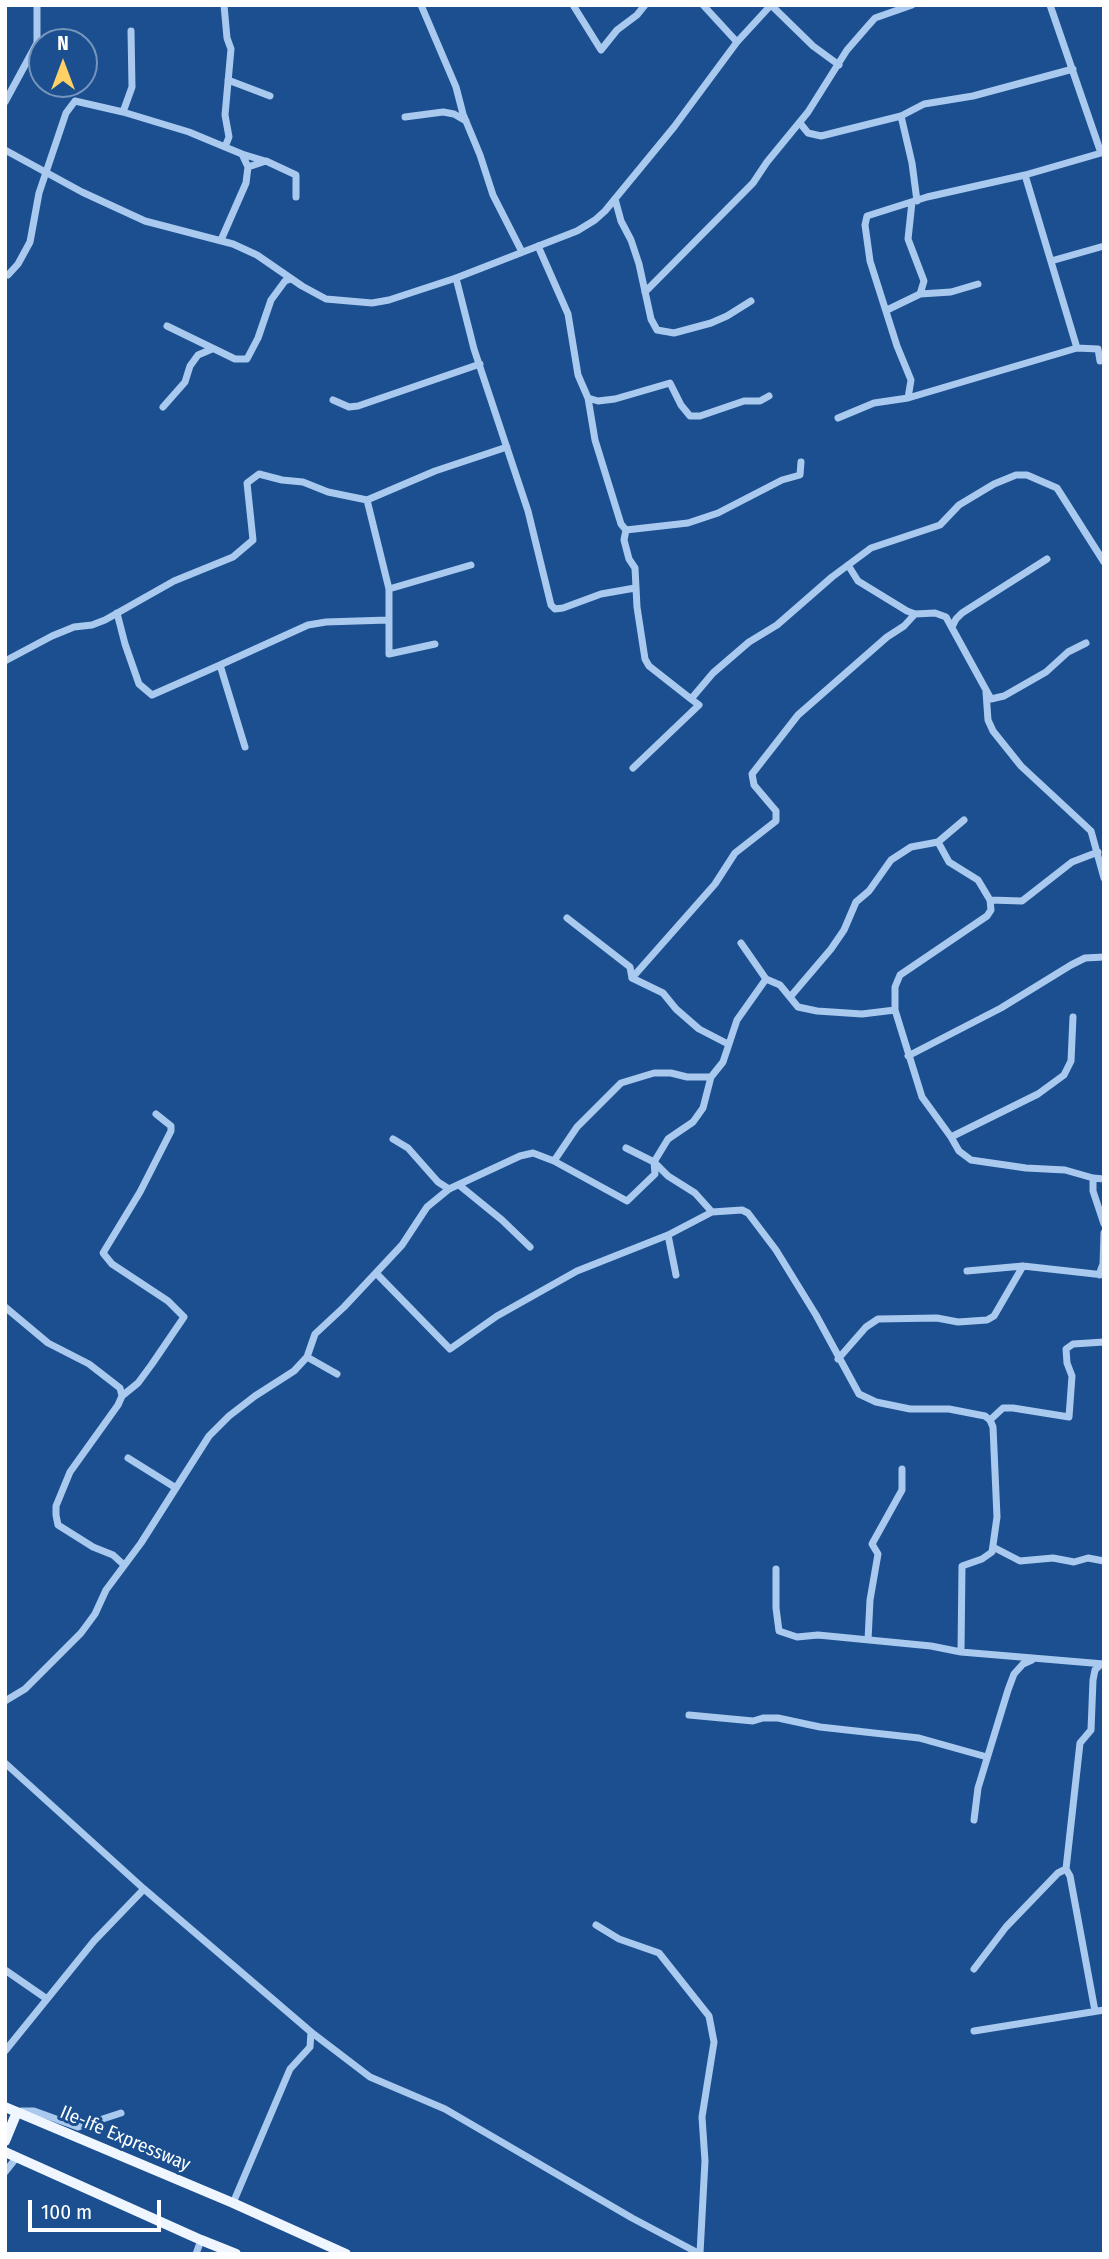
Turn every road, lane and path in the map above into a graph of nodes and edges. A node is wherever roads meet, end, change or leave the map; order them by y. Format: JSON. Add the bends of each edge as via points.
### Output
{"nodes":[{"id":1,"x":37,"y":5,"type":"edge"},
{"id":2,"x":224,"y":5,"type":"edge"},
{"id":3,"x":421,"y":5,"type":"edge"},
{"id":4,"x":573,"y":5,"type":"edge"},
{"id":5,"x":645,"y":5,"type":"edge"},
{"id":6,"x":703,"y":5,"type":"edge"},
{"id":7,"x":912,"y":5,"type":"edge"},
{"id":8,"x":1050,"y":5,"type":"edge"},
{"id":9,"x":131,"y":31,"type":"dead end"},
{"id":10,"x":737,"y":42,"type":"junction"},
{"id":11,"x":839,"y":65,"type":"junction"},
{"id":12,"x":1073,"y":69,"type":"junction"},
{"id":13,"x":228,"y":80,"type":"junction"},
{"id":14,"x":270,"y":96,"type":"dead end"},
{"id":15,"x":5,"y":102,"type":"edge"},
{"id":16,"x":122,"y":112,"type":"junction"},
{"id":17,"x":901,"y":116,"type":"junction"},
{"id":18,"x":405,"y":117,"type":"dead end"},
{"id":19,"x":466,"y":122,"type":"junction"},
{"id":20,"x":800,"y":123,"type":"junction"},
{"id":21,"x":225,"y":147,"type":"junction"},
{"id":22,"x":5,"y":150,"type":"edge"},
{"id":23,"x":1102,"y":153,"type":"edge"},
{"id":24,"x":242,"y":154,"type":"junction"},
{"id":25,"x":266,"y":162,"type":"junction"},
{"id":26,"x":248,"y":167,"type":"junction"},
{"id":27,"x":47,"y":172,"type":"junction"},
{"id":28,"x":1025,"y":175,"type":"junction"},
{"id":29,"x":296,"y":197,"type":"dead end"},
{"id":30,"x":615,"y":199,"type":"junction"},
{"id":31,"x":915,"y":202,"type":"junction"},
{"id":32,"x":221,"y":240,"type":"junction"},
{"id":33,"x":538,"y":246,"type":"junction"},
{"id":34,"x":1104,"y":246,"type":"edge"},
{"id":35,"x":522,"y":252,"type":"junction"},
{"id":36,"x":1051,"y":261,"type":"junction"},
{"id":37,"x":8,"y":275,"type":"dead end"},
{"id":38,"x":456,"y":278,"type":"junction"},
{"id":39,"x":291,"y":279,"type":"junction"},
{"id":40,"x":978,"y":284,"type":"dead end"},
{"id":41,"x":645,"y":292,"type":"junction"},
{"id":42,"x":920,"y":295,"type":"junction"},
{"id":43,"x":751,"y":301,"type":"dead end"},
{"id":44,"x":887,"y":310,"type":"junction"},
{"id":45,"x":167,"y":326,"type":"dead end"},
{"id":46,"x":1077,"y":348,"type":"junction"},
{"id":47,"x":212,"y":349,"type":"junction"},
{"id":48,"x":1101,"y":361,"type":"dead end"},
{"id":49,"x":480,"y":364,"type":"junction"},
{"id":50,"x":769,"y":396,"type":"dead end"},
{"id":51,"x":588,"y":398,"type":"junction"},
{"id":52,"x":908,"y":398,"type":"junction"},
{"id":53,"x":333,"y":400,"type":"dead end"},
{"id":54,"x":163,"y":407,"type":"dead end"},
{"id":55,"x":838,"y":418,"type":"dead end"},
{"id":56,"x":507,"y":447,"type":"junction"},
{"id":57,"x":801,"y":462,"type":"dead end"},
{"id":58,"x":367,"y":500,"type":"junction"},
{"id":59,"x":626,"y":530,"type":"junction"},
{"id":60,"x":1047,"y":559,"type":"dead end"},
{"id":61,"x":1104,"y":562,"type":"edge"},
{"id":62,"x":471,"y":565,"type":"dead end"},
{"id":63,"x":848,"y":565,"type":"junction"},
{"id":64,"x":635,"y":588,"type":"junction"},
{"id":65,"x":389,"y":589,"type":"junction"},
{"id":66,"x":117,"y":613,"type":"junction"},
{"id":67,"x":915,"y":614,"type":"junction"},
{"id":68,"x":946,"y":617,"type":"junction"},
{"id":69,"x":956,"y":619,"type":"junction"},
{"id":70,"x":388,"y":620,"type":"junction"},
{"id":71,"x":952,"y":627,"type":"junction"},
{"id":72,"x":1086,"y":643,"type":"dead end"},
{"id":73,"x":435,"y":644,"type":"dead end"},
{"id":74,"x":5,"y":661,"type":"edge"},
{"id":75,"x":220,"y":665,"type":"junction"},
{"id":76,"x":986,"y":692,"type":"junction"},
{"id":77,"x":691,"y":699,"type":"junction"},
{"id":78,"x":245,"y":747,"type":"dead end"},
{"id":79,"x":633,"y":768,"type":"dead end"},
{"id":80,"x":964,"y":820,"type":"dead end"},
{"id":81,"x":938,"y":842,"type":"junction"},
{"id":82,"x":1098,"y":852,"type":"junction"},
{"id":83,"x":1104,"y":878,"type":"edge"},
{"id":84,"x":990,"y":900,"type":"junction"},
{"id":85,"x":567,"y":918,"type":"dead end"},
{"id":86,"x":741,"y":943,"type":"dead end"},
{"id":87,"x":1104,"y":957,"type":"edge"},
{"id":88,"x":632,"y":978,"type":"junction"},
{"id":89,"x":766,"y":979,"type":"junction"},
{"id":90,"x":791,"y":996,"type":"junction"},
{"id":91,"x":895,"y":1010,"type":"junction"},
{"id":92,"x":1073,"y":1017,"type":"dead end"},
{"id":93,"x":728,"y":1044,"type":"junction"},
{"id":94,"x":908,"y":1056,"type":"junction"},
{"id":95,"x":711,"y":1077,"type":"junction"},
{"id":96,"x":156,"y":1114,"type":"dead end"},
{"id":97,"x":951,"y":1137,"type":"junction"},
{"id":98,"x":393,"y":1139,"type":"dead end"},
{"id":99,"x":626,"y":1148,"type":"dead end"},
{"id":100,"x":554,"y":1161,"type":"junction"},
{"id":101,"x":654,"y":1162,"type":"junction"},
{"id":102,"x":1093,"y":1178,"type":"junction"},
{"id":103,"x":1104,"y":1179,"type":"edge"},
{"id":104,"x":459,"y":1185,"type":"junction"},
{"id":105,"x":449,"y":1189,"type":"junction"},
{"id":106,"x":712,"y":1212,"type":"junction"},
{"id":107,"x":1104,"y":1224,"type":"edge"},
{"id":108,"x":1104,"y":1233,"type":"edge"},
{"id":109,"x":668,"y":1235,"type":"junction"},
{"id":110,"x":530,"y":1247,"type":"dead end"},
{"id":111,"x":1023,"y":1266,"type":"junction"},
{"id":112,"x":967,"y":1271,"type":"dead end"},
{"id":113,"x":376,"y":1273,"type":"junction"},
{"id":114,"x":677,"y":1275,"type":"dead end"},
{"id":115,"x":1101,"y":1275,"type":"edge"},
{"id":116,"x":5,"y":1307,"type":"edge"},
{"id":117,"x":1104,"y":1342,"type":"edge"},
{"id":118,"x":307,"y":1357,"type":"junction"},
{"id":119,"x":838,"y":1359,"type":"junction"},
{"id":120,"x":337,"y":1374,"type":"dead end"},
{"id":121,"x":122,"y":1396,"type":"junction"},
{"id":122,"x":990,"y":1420,"type":"junction"},
{"id":123,"x":128,"y":1458,"type":"dead end"},
{"id":124,"x":902,"y":1469,"type":"dead end"},
{"id":125,"x":176,"y":1488,"type":"junction"},
{"id":126,"x":993,"y":1547,"type":"junction"},
{"id":127,"x":1104,"y":1561,"type":"edge"},
{"id":128,"x":124,"y":1565,"type":"junction"},
{"id":129,"x":776,"y":1569,"type":"dead end"},
{"id":130,"x":867,"y":1640,"type":"junction"},
{"id":131,"x":961,"y":1652,"type":"junction"},
{"id":132,"x":1036,"y":1658,"type":"junction"},
{"id":133,"x":1102,"y":1664,"type":"edge"},
{"id":134,"x":5,"y":1701,"type":"edge"},
{"id":135,"x":689,"y":1715,"type":"dead end"},
{"id":136,"x":987,"y":1756,"type":"junction"},
{"id":137,"x":5,"y":1763,"type":"edge"},
{"id":138,"x":974,"y":1820,"type":"dead end"},
{"id":139,"x":1066,"y":1869,"type":"junction"},
{"id":140,"x":144,"y":1889,"type":"junction"},
{"id":141,"x":596,"y":1924,"type":"dead end"},
{"id":142,"x":974,"y":1969,"type":"dead end"},
{"id":143,"x":5,"y":1970,"type":"edge"},
{"id":144,"x":47,"y":1999,"type":"junction"},
{"id":145,"x":1099,"y":2011,"type":"edge"},
{"id":146,"x":974,"y":2031,"type":"dead end"},
{"id":147,"x":311,"y":2032,"type":"junction"},
{"id":148,"x":5,"y":2051,"type":"edge"},
{"id":149,"x":5,"y":2107,"type":"edge"},
{"id":150,"x":17,"y":2112,"type":"junction"},
{"id":151,"x":121,"y":2113,"type":"dead end"},
{"id":152,"x":5,"y":2141,"type":"edge"},
{"id":153,"x":5,"y":2151,"type":"edge"},
{"id":154,"x":17,"y":2157,"type":"junction"},
{"id":155,"x":5,"y":2172,"type":"edge"},
{"id":156,"x":233,"y":2203,"type":"junction"},
{"id":157,"x":201,"y":2240,"type":"junction"},
{"id":158,"x":196,"y":2254,"type":"edge"},
{"id":159,"x":236,"y":2254,"type":"edge"},
{"id":160,"x":346,"y":2254,"type":"edge"},
{"id":161,"x":700,"y":2254,"type":"edge"}],
"edges":[{"from":1,"to":15,"type":"street","via":[[37,43]]},
{"from":2,"to":13,"type":"street","via":[[231,49]]},
{"from":3,"to":19,"type":"street"},
{"from":4,"to":5,"type":"street","via":[[601,50]]},
{"from":6,"to":10,"type":"street"},
{"from":7,"to":11,"type":"street","via":[[875,18]]},
{"from":8,"to":12,"type":"street"},
{"from":9,"to":16,"type":"street","via":[[132,88]]},
{"from":10,"to":11,"type":"street","via":[[771,5]]},
{"from":10,"to":30,"type":"street"},
{"from":11,"to":20,"type":"street"},
{"from":12,"to":17,"type":"street","via":[[925,104]]},
{"from":12,"to":23,"type":"street"},
{"from":13,"to":14,"type":"street"},
{"from":13,"to":21,"type":"street","via":[[225,115],[229,137]]},
{"from":16,"to":21,"type":"street"},
{"from":16,"to":27,"type":"street","via":[[75,101],[66,113]]},
{"from":17,"to":20,"type":"street","via":[[821,136],[808,133]]},
{"from":17,"to":31,"type":"street"},
{"from":18,"to":19,"type":"street","via":[[443,112]]},
{"from":19,"to":35,"type":"street","via":[[493,195]]},
{"from":20,"to":41,"type":"street","via":[[753,183]]},
{"from":21,"to":24,"type":"street"},
{"from":22,"to":27,"type":"street"},
{"from":23,"to":28,"type":"street"},
{"from":24,"to":25,"type":"street"},
{"from":24,"to":26,"type":"street"},
{"from":25,"to":26,"type":"street"},
{"from":25,"to":29,"type":"street","via":[[296,175]]},
{"from":26,"to":32,"type":"street","via":[[246,183]]},
{"from":27,"to":32,"type":"street","via":[[145,221]]},
{"from":27,"to":37,"type":"street","via":[[30,242]]},
{"from":28,"to":31,"type":"street"},
{"from":28,"to":36,"type":"street"},
{"from":30,"to":33,"type":"street","via":[[596,220]]},
{"from":30,"to":41,"type":"street"},
{"from":31,"to":42,"type":"street","via":[[908,239],[924,281]]},
{"from":31,"to":44,"type":"street","via":[[867,216],[870,261]]},
{"from":32,"to":39,"type":"street","via":[[257,255]]},
{"from":33,"to":35,"type":"street"},
{"from":33,"to":51,"type":"street","via":[[568,314],[578,375]]},
{"from":34,"to":36,"type":"street"},
{"from":35,"to":38,"type":"street"},
{"from":36,"to":46,"type":"street"},
{"from":38,"to":39,"type":"street","via":[[372,303],[326,299]]},
{"from":38,"to":49,"type":"street"},
{"from":39,"to":47,"type":"street","via":[[271,300],[247,359]]},
{"from":40,"to":42,"type":"street"},
{"from":41,"to":43,"type":"street","via":[[657,330],[674,333],[727,316]]},
{"from":42,"to":44,"type":"street"},
{"from":44,"to":52,"type":"street","via":[[911,380]]},
{"from":45,"to":47,"type":"street"},
{"from":46,"to":48,"type":"street","via":[[1098,349]]},
{"from":46,"to":52,"type":"street"},
{"from":47,"to":54,"type":"street","via":[[198,355],[185,382]]},
{"from":49,"to":53,"type":"street","via":[[358,407]]},
{"from":49,"to":56,"type":"street"},
{"from":50,"to":51,"type":"street","via":[[700,416],[690,416],[670,383],[615,399]]},
{"from":51,"to":59,"type":"street","via":[[595,440]]},
{"from":52,"to":55,"type":"street","via":[[874,403]]},
{"from":56,"to":58,"type":"street"},
{"from":56,"to":64,"type":"street","via":[[551,605],[563,608]]},
{"from":57,"to":59,"type":"street","via":[[800,475],[718,513],[688,523]]},
{"from":58,"to":65,"type":"street"},
{"from":58,"to":66,"type":"street","via":[[259,474],[247,483],[253,540],[233,557],[174,581]]},
{"from":59,"to":64,"type":"street","via":[[624,540],[635,568]]},
{"from":60,"to":69,"type":"street"},
{"from":61,"to":63,"type":"street","via":[[1057,488],[1016,475],[960,505],[940,525],[871,548]]},
{"from":62,"to":65,"type":"street"},
{"from":63,"to":67,"type":"street","via":[[859,581]]},
{"from":63,"to":77,"type":"street","via":[[778,625],[749,642]]},
{"from":64,"to":77,"type":"street","via":[[645,659]]},
{"from":65,"to":70,"type":"street"},
{"from":66,"to":74,"type":"street","via":[[52,636]]},
{"from":66,"to":75,"type":"street","via":[[139,684],[152,695]]},
{"from":67,"to":68,"type":"street"},
{"from":67,"to":88,"type":"street","via":[[798,715],[752,774],[754,785],[776,811],[776,821],[735,853],[715,884]]},
{"from":68,"to":69,"type":"street"},
{"from":68,"to":71,"type":"street"},
{"from":69,"to":71,"type":"street"},
{"from":70,"to":73,"type":"street","via":[[389,654]]},
{"from":70,"to":75,"type":"street","via":[[308,625]]},
{"from":71,"to":76,"type":"street"},
{"from":72,"to":76,"type":"street","via":[[1006,699],[991,699]]},
{"from":75,"to":78,"type":"street"},
{"from":76,"to":82,"type":"street","via":[[993,731],[1021,766],[1091,831]]},
{"from":77,"to":79,"type":"street","via":[[699,705]]},
{"from":80,"to":81,"type":"street"},
{"from":81,"to":84,"type":"street","via":[[949,862],[975,877]]},
{"from":81,"to":90,"type":"street","via":[[911,847],[891,860],[856,902],[831,950]]},
{"from":82,"to":83,"type":"street"},
{"from":82,"to":84,"type":"street","via":[[1072,862],[1022,901]]},
{"from":84,"to":91,"type":"street","via":[[987,916],[900,975]]},
{"from":85,"to":88,"type":"street","via":[[630,967]]},
{"from":86,"to":89,"type":"street"},
{"from":87,"to":94,"type":"street","via":[[1085,958],[1071,965]]},
{"from":88,"to":93,"type":"street","via":[[663,993],[699,1029]]},
{"from":89,"to":90,"type":"street"},
{"from":89,"to":93,"type":"street","via":[[737,1020]]},
{"from":90,"to":91,"type":"street","via":[[798,1007],[817,1011],[862,1014]]},
{"from":91,"to":94,"type":"street"},
{"from":92,"to":97,"type":"street","via":[[1071,1061],[1065,1075],[1038,1094]]},
{"from":93,"to":95,"type":"street","via":[[723,1062]]},
{"from":94,"to":97,"type":"street","via":[[922,1097]]},
{"from":95,"to":100,"type":"street","via":[[654,1073],[621,1083],[577,1127]]},
{"from":95,"to":101,"type":"street","via":[[703,1108],[693,1122],[668,1139]]},
{"from":96,"to":121,"type":"street","via":[[171,1131],[103,1253],[184,1317],[138,1383]]},
{"from":97,"to":102,"type":"street","via":[[971,1160],[1065,1170]]},
{"from":98,"to":105,"type":"street","via":[[408,1147]]},
{"from":99,"to":101,"type":"street"},
{"from":100,"to":101,"type":"street","via":[[627,1201],[655,1174]]},
{"from":100,"to":104,"type":"street","via":[[533,1153],[520,1156]]},
{"from":101,"to":106,"type":"street"},
{"from":102,"to":103,"type":"street"},
{"from":102,"to":107,"type":"street"},
{"from":104,"to":105,"type":"street"},
{"from":104,"to":110,"type":"street"},
{"from":105,"to":113,"type":"street","via":[[427,1207]]},
{"from":106,"to":109,"type":"street"},
{"from":106,"to":119,"type":"street","via":[[748,1213],[776,1250]]},
{"from":108,"to":115,"type":"street"},
{"from":109,"to":113,"type":"street","via":[[577,1271],[497,1316],[450,1349]]},
{"from":109,"to":114,"type":"street"},
{"from":111,"to":112,"type":"street"},
{"from":111,"to":115,"type":"street"},
{"from":111,"to":119,"type":"street","via":[[994,1316],[987,1320],[878,1319]]},
{"from":113,"to":118,"type":"street","via":[[315,1334]]},
{"from":116,"to":121,"type":"street","via":[[48,1343],[112,1381]]},
{"from":117,"to":122,"type":"street","via":[[1073,1343],[1066,1349],[1072,1376],[1069,1417],[1003,1408]]},
{"from":118,"to":120,"type":"street"},
{"from":118,"to":125,"type":"street","via":[[229,1416],[209,1436]]},
{"from":119,"to":122,"type":"street","via":[[859,1394],[876,1402],[910,1409],[949,1409]]},
{"from":121,"to":128,"type":"street","via":[[70,1472],[56,1515],[58,1525]]},
{"from":122,"to":126,"type":"street","via":[[997,1517]]},
{"from":123,"to":125,"type":"street"},
{"from":124,"to":130,"type":"street","via":[[902,1490],[872,1544],[878,1554]]},
{"from":125,"to":128,"type":"street"},
{"from":126,"to":127,"type":"street","via":[[1020,1560]]},
{"from":126,"to":131,"type":"street","via":[[988,1557],[962,1566]]},
{"from":128,"to":134,"type":"street","via":[[80,1633],[33,1681]]},
{"from":129,"to":130,"type":"street","via":[[779,1632]]},
{"from":130,"to":131,"type":"street"},
{"from":131,"to":132,"type":"street"},
{"from":132,"to":133,"type":"street"},
{"from":132,"to":136,"type":"street","via":[[1014,1674]]},
{"from":133,"to":139,"type":"street","via":[[1093,1680],[1091,1730],[1080,1744]]},
{"from":135,"to":136,"type":"street","via":[[753,1721],[778,1718],[919,1738]]},
{"from":136,"to":138,"type":"street"},
{"from":137,"to":140,"type":"street"},
{"from":139,"to":142,"type":"street","via":[[1006,1927]]},
{"from":139,"to":145,"type":"street"},
{"from":140,"to":144,"type":"street","via":[[93,1941]]},
{"from":140,"to":147,"type":"street"},
{"from":141,"to":161,"type":"street","via":[[619,1939],[659,1953],[709,2016],[714,2042],[702,2117],[705,2161]]},
{"from":143,"to":144,"type":"street"},
{"from":144,"to":148,"type":"street"},
{"from":145,"to":146,"type":"street"},
{"from":147,"to":156,"type":"street","via":[[310,2047],[290,2069]]},
{"from":147,"to":161,"type":"street","via":[[370,2077],[445,2109]]},
{"from":149,"to":150,"type":"main road","name":"Ile-Ife Expressway"},
{"from":150,"to":151,"type":"street","via":[[34,2111],[78,2127]]},
{"from":150,"to":152,"type":"main road"},
{"from":150,"to":156,"type":"main road","name":"Ile-Ife Expressway"},
{"from":153,"to":154,"type":"main road"},
{"from":154,"to":155,"type":"street"},
{"from":154,"to":157,"type":"main road"},
{"from":156,"to":160,"type":"main road","name":"Ile-Ife Expressway"},
{"from":157,"to":158,"type":"street"},
{"from":157,"to":159,"type":"main road"}]}
